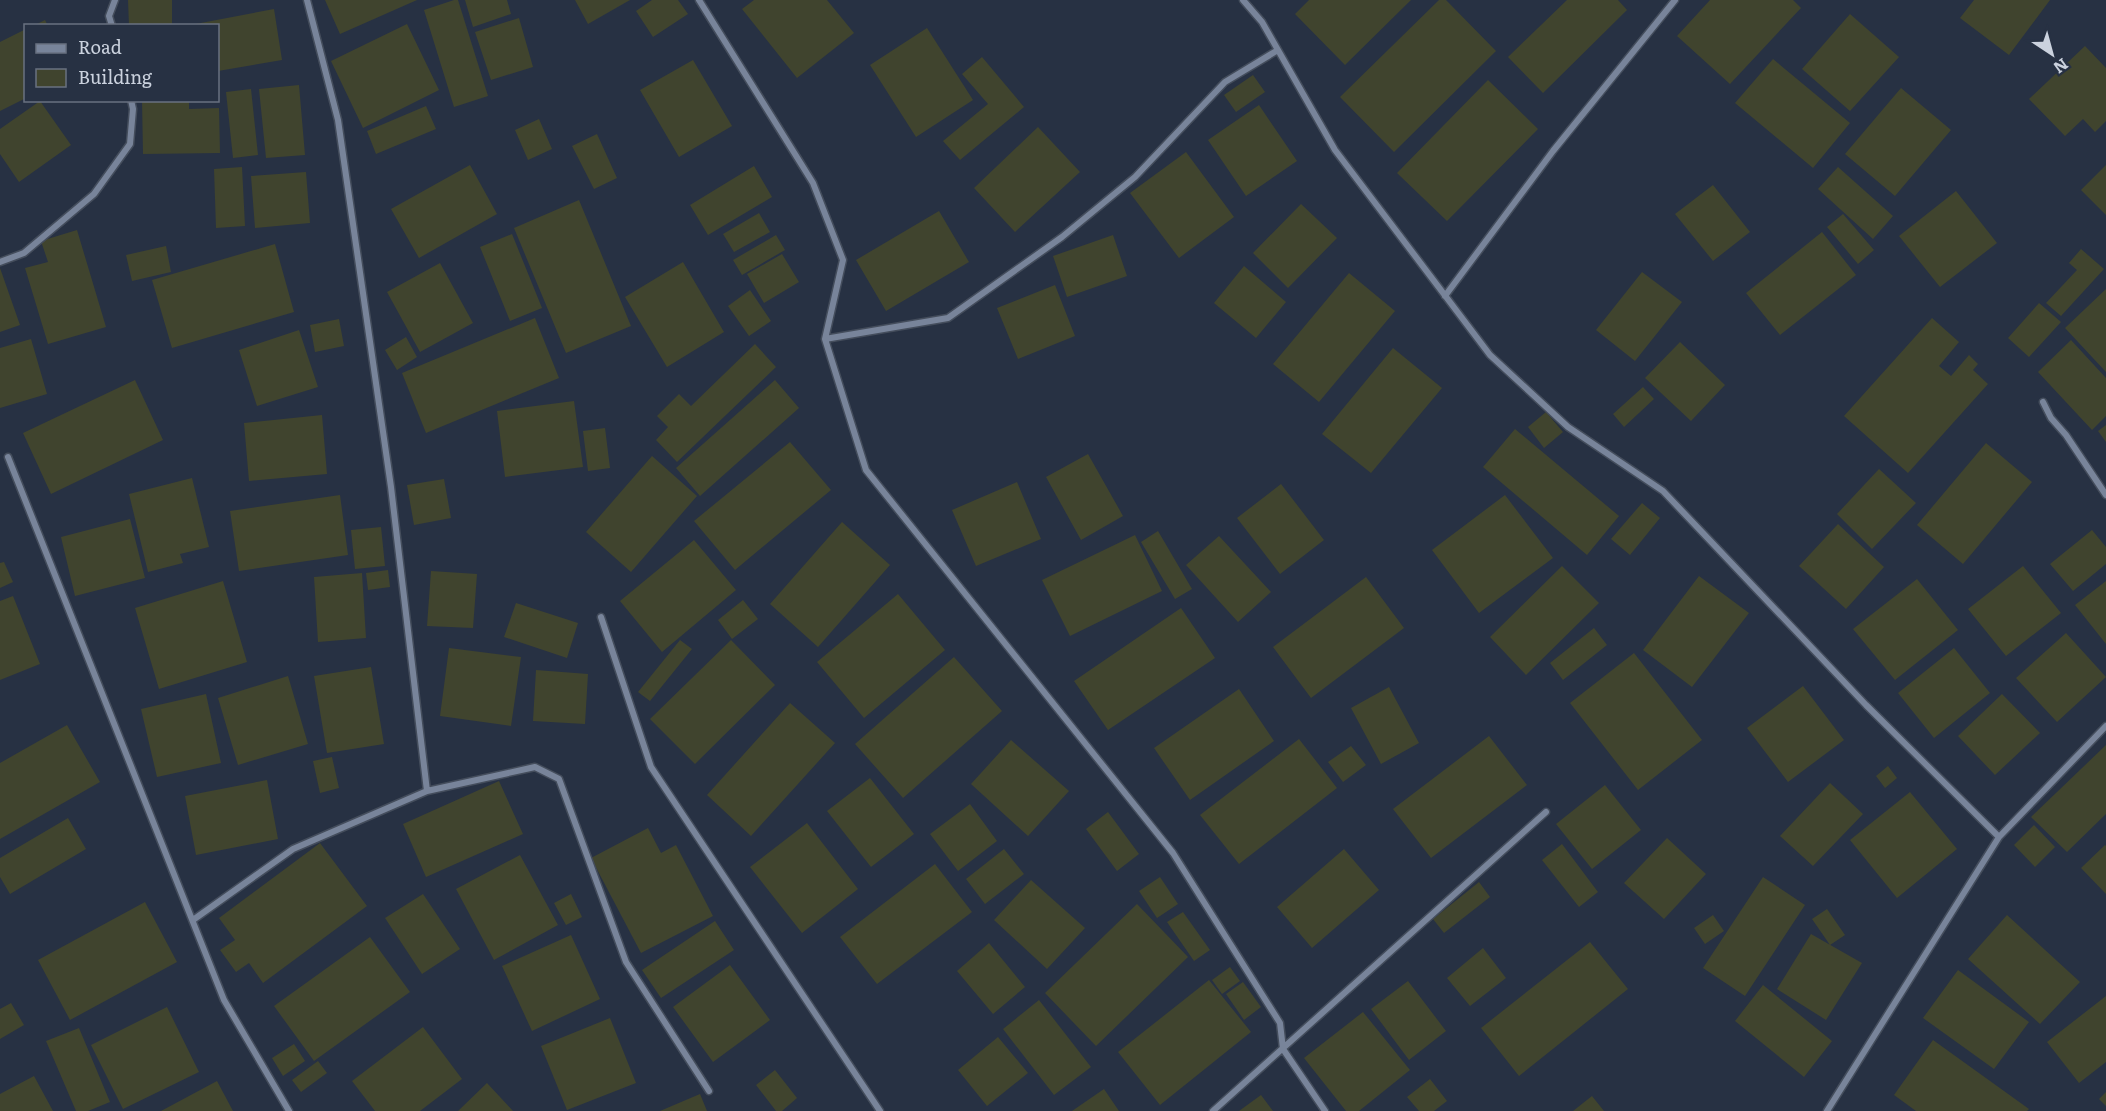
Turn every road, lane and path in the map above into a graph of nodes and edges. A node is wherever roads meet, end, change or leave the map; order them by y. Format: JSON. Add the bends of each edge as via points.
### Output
{"nodes":[{"id":1,"x":115,"y":0,"type":"edge"},
{"id":2,"x":307,"y":0,"type":"edge"},
{"id":3,"x":699,"y":0,"type":"edge"},
{"id":4,"x":1243,"y":0,"type":"edge"},
{"id":5,"x":1675,"y":0,"type":"edge"},
{"id":6,"x":111,"y":24,"type":"edge"},
{"id":7,"x":1278,"y":50,"type":"junction"},
{"id":8,"x":132,"y":102,"type":"edge"},
{"id":9,"x":0,"y":262,"type":"edge"},
{"id":10,"x":1445,"y":296,"type":"junction"},
{"id":11,"x":825,"y":339,"type":"junction"},
{"id":12,"x":2043,"y":402,"type":"dead end"},
{"id":13,"x":8,"y":457,"type":"dead end"},
{"id":14,"x":2106,"y":495,"type":"edge"},
{"id":15,"x":601,"y":617,"type":"dead end"},
{"id":16,"x":2106,"y":726,"type":"edge"},
{"id":17,"x":427,"y":791,"type":"junction"},
{"id":18,"x":1546,"y":812,"type":"dead end"},
{"id":19,"x":1999,"y":837,"type":"junction"},
{"id":20,"x":193,"y":920,"type":"junction"},
{"id":21,"x":1283,"y":1049,"type":"junction"},
{"id":22,"x":709,"y":1091,"type":"dead end"},
{"id":23,"x":289,"y":1111,"type":"edge"},
{"id":24,"x":880,"y":1111,"type":"edge"},
{"id":25,"x":1213,"y":1111,"type":"edge"},
{"id":26,"x":1325,"y":1111,"type":"edge"},
{"id":27,"x":1827,"y":1111,"type":"edge"}],
"edges":[{"from":1,"to":6,"type":"street","via":[[109,16]]},
{"from":2,"to":17,"type":"street","via":[[339,120],[391,487]]},
{"from":3,"to":11,"type":"street","via":[[813,183],[843,261]]},
{"from":4,"to":7,"type":"street"},
{"from":5,"to":10,"type":"street","via":[[1553,151]]},
{"from":7,"to":10,"type":"street","via":[[1335,150]]},
{"from":7,"to":11,"type":"street","via":[[1225,82],[1135,177],[1062,237],[948,318]]},
{"from":8,"to":9,"type":"street","via":[[130,144],[94,194],[24,253]]},
{"from":10,"to":19,"type":"street","via":[[1490,356],[1568,427],[1663,491],[1866,705]]},
{"from":11,"to":21,"type":"street","via":[[866,470],[1173,853],[1280,1023]]},
{"from":12,"to":14,"type":"street"},
{"from":13,"to":20,"type":"street"},
{"from":15,"to":24,"type":"street","via":[[651,767]]},
{"from":16,"to":19,"type":"street"},
{"from":17,"to":20,"type":"street","via":[[294,849]]},
{"from":17,"to":22,"type":"street","via":[[535,766],[560,779],[626,962]]},
{"from":18,"to":21,"type":"street"},
{"from":19,"to":27,"type":"street"},
{"from":20,"to":23,"type":"street","via":[[224,1000]]},
{"from":21,"to":25,"type":"street"},
{"from":21,"to":26,"type":"street"}]}
